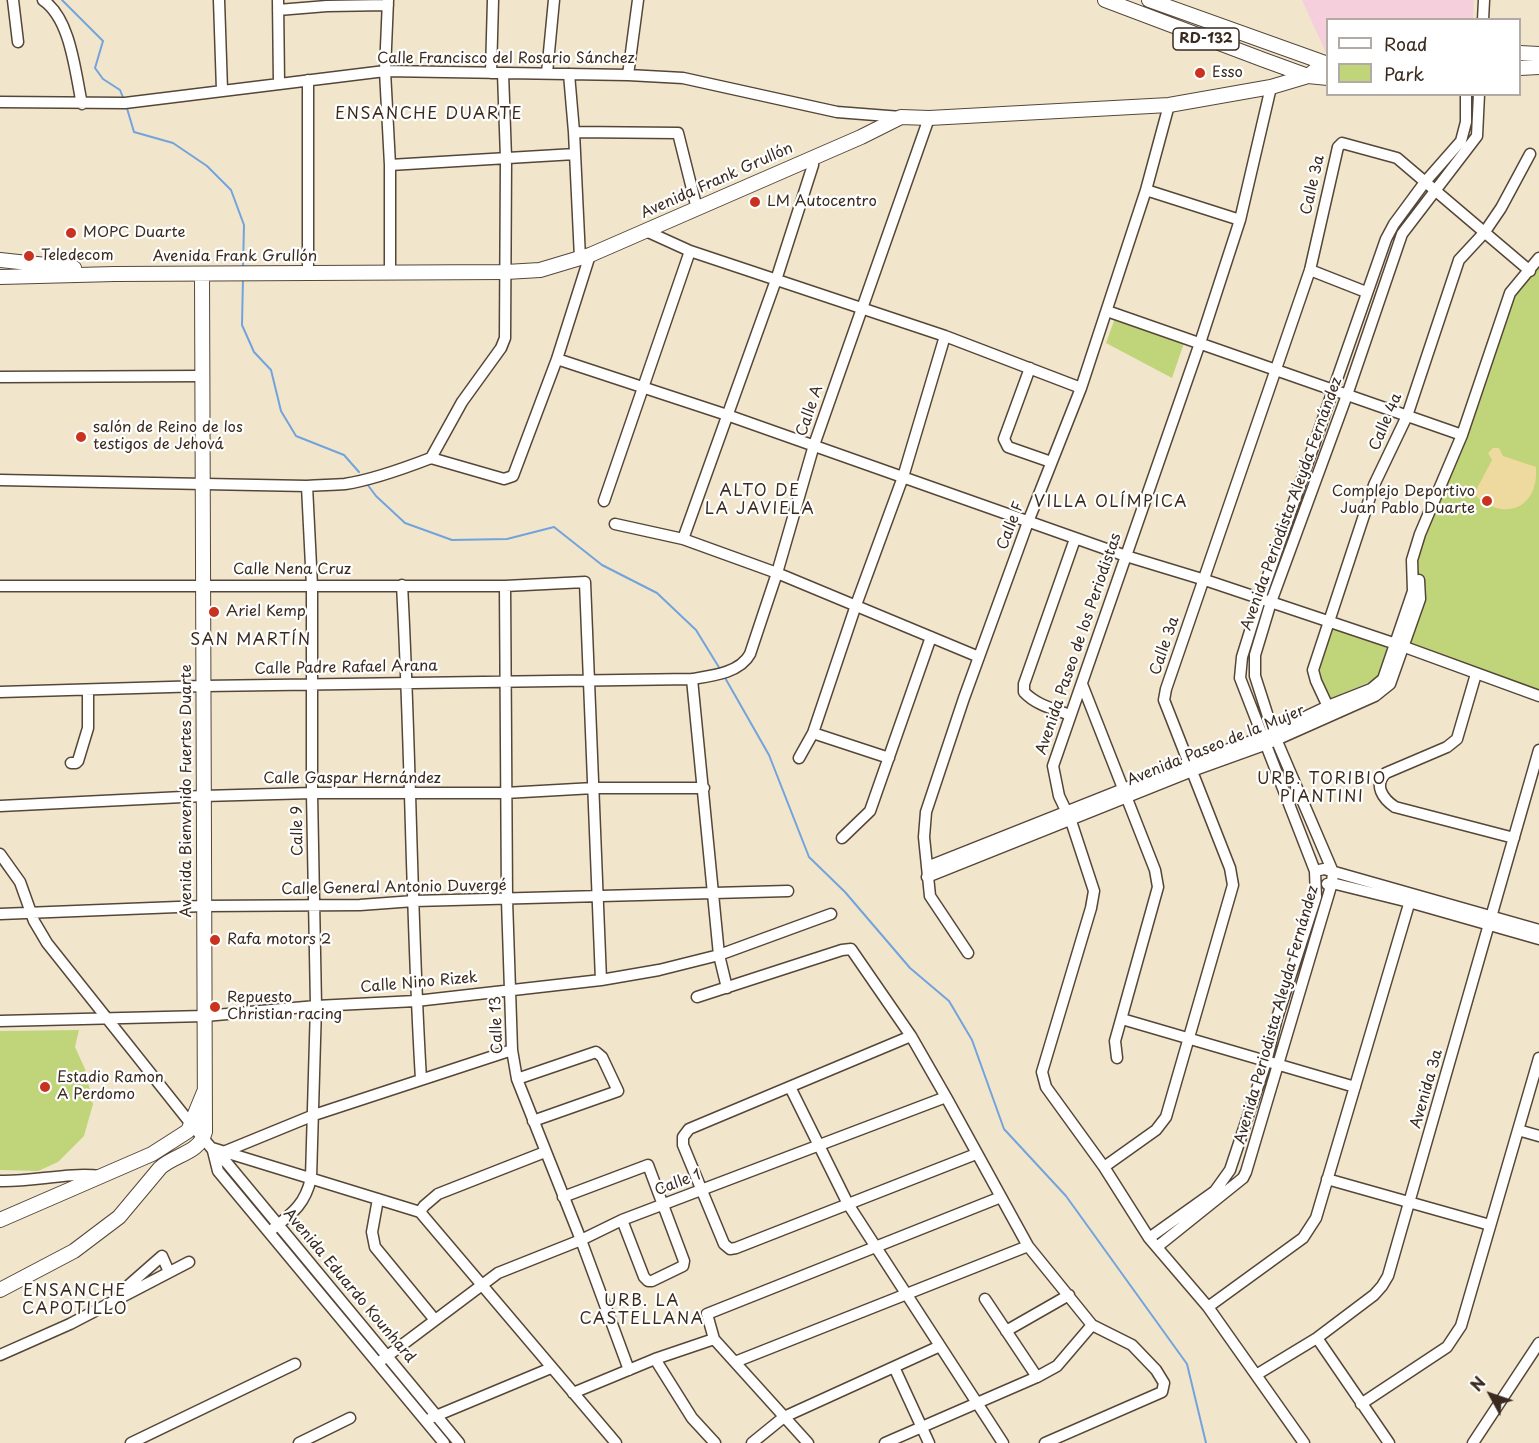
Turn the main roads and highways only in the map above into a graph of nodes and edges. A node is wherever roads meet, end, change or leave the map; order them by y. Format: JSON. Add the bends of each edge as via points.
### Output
{"nodes":[{"id":1,"x":1105,"y":0,"type":"edge"},
{"id":2,"x":1149,"y":0,"type":"edge"},
{"id":3,"x":1521,"y":53,"type":"edge"},
{"id":4,"x":1539,"y":54,"type":"edge"},
{"id":5,"x":1325,"y":64,"type":"edge"},
{"id":6,"x":1539,"y":67,"type":"edge"},
{"id":7,"x":1521,"y":68,"type":"edge"},
{"id":8,"x":1308,"y":76,"type":"junction"},
{"id":9,"x":1326,"y":78,"type":"edge"},
{"id":10,"x":0,"y":260,"type":"edge"},
{"id":11,"x":115,"y":274,"type":"junction"},
{"id":12,"x":202,"y":274,"type":"junction"},
{"id":13,"x":0,"y":277,"type":"edge"},
{"id":14,"x":204,"y":1092,"type":"junction"},
{"id":15,"x":152,"y":1154,"type":"junction"},
{"id":16,"x":160,"y":1168,"type":"junction"},
{"id":17,"x":0,"y":1220,"type":"edge"},
{"id":18,"x":0,"y":1290,"type":"edge"}],
"edges":[{"from":1,"to":8,"type":"main road","number":"RD-132"},
{"from":2,"to":5,"type":"main road","number":"RD-132"},
{"from":3,"to":4,"type":"main road"},
{"from":5,"to":8,"type":"main road","name":"Avenida Frank Grullón"},
{"from":6,"to":7,"type":"main road"},
{"from":8,"to":9,"type":"main road","number":"RD-132"},
{"from":8,"to":12,"type":"main road","name":"Avenida Frank Grullón","via":[[1271,87],[1169,105],[901,117],[646,231],[540,270]]},
{"from":10,"to":11,"type":"main road"},
{"from":11,"to":12,"type":"main road","name":"Avenida Frank Grullón"},
{"from":11,"to":13,"type":"main road"},
{"from":12,"to":14,"type":"main road","name":"Avenida Bienvenido Fuertes Duarte"},
{"from":14,"to":15,"type":"main road","name":"Avenida Bienvenido Fuertes Duarte","via":[[183,1136]]},
{"from":14,"to":16,"type":"main road","name":"Avenida Bienvenido Fuertes Duarte","via":[[209,1146],[196,1148]]},
{"from":15,"to":16,"type":"main road"},
{"from":15,"to":17,"type":"main road","via":[[101,1176],[81,1179]]},
{"from":16,"to":18,"type":"main road","via":[[119,1217],[74,1251]]}]}
